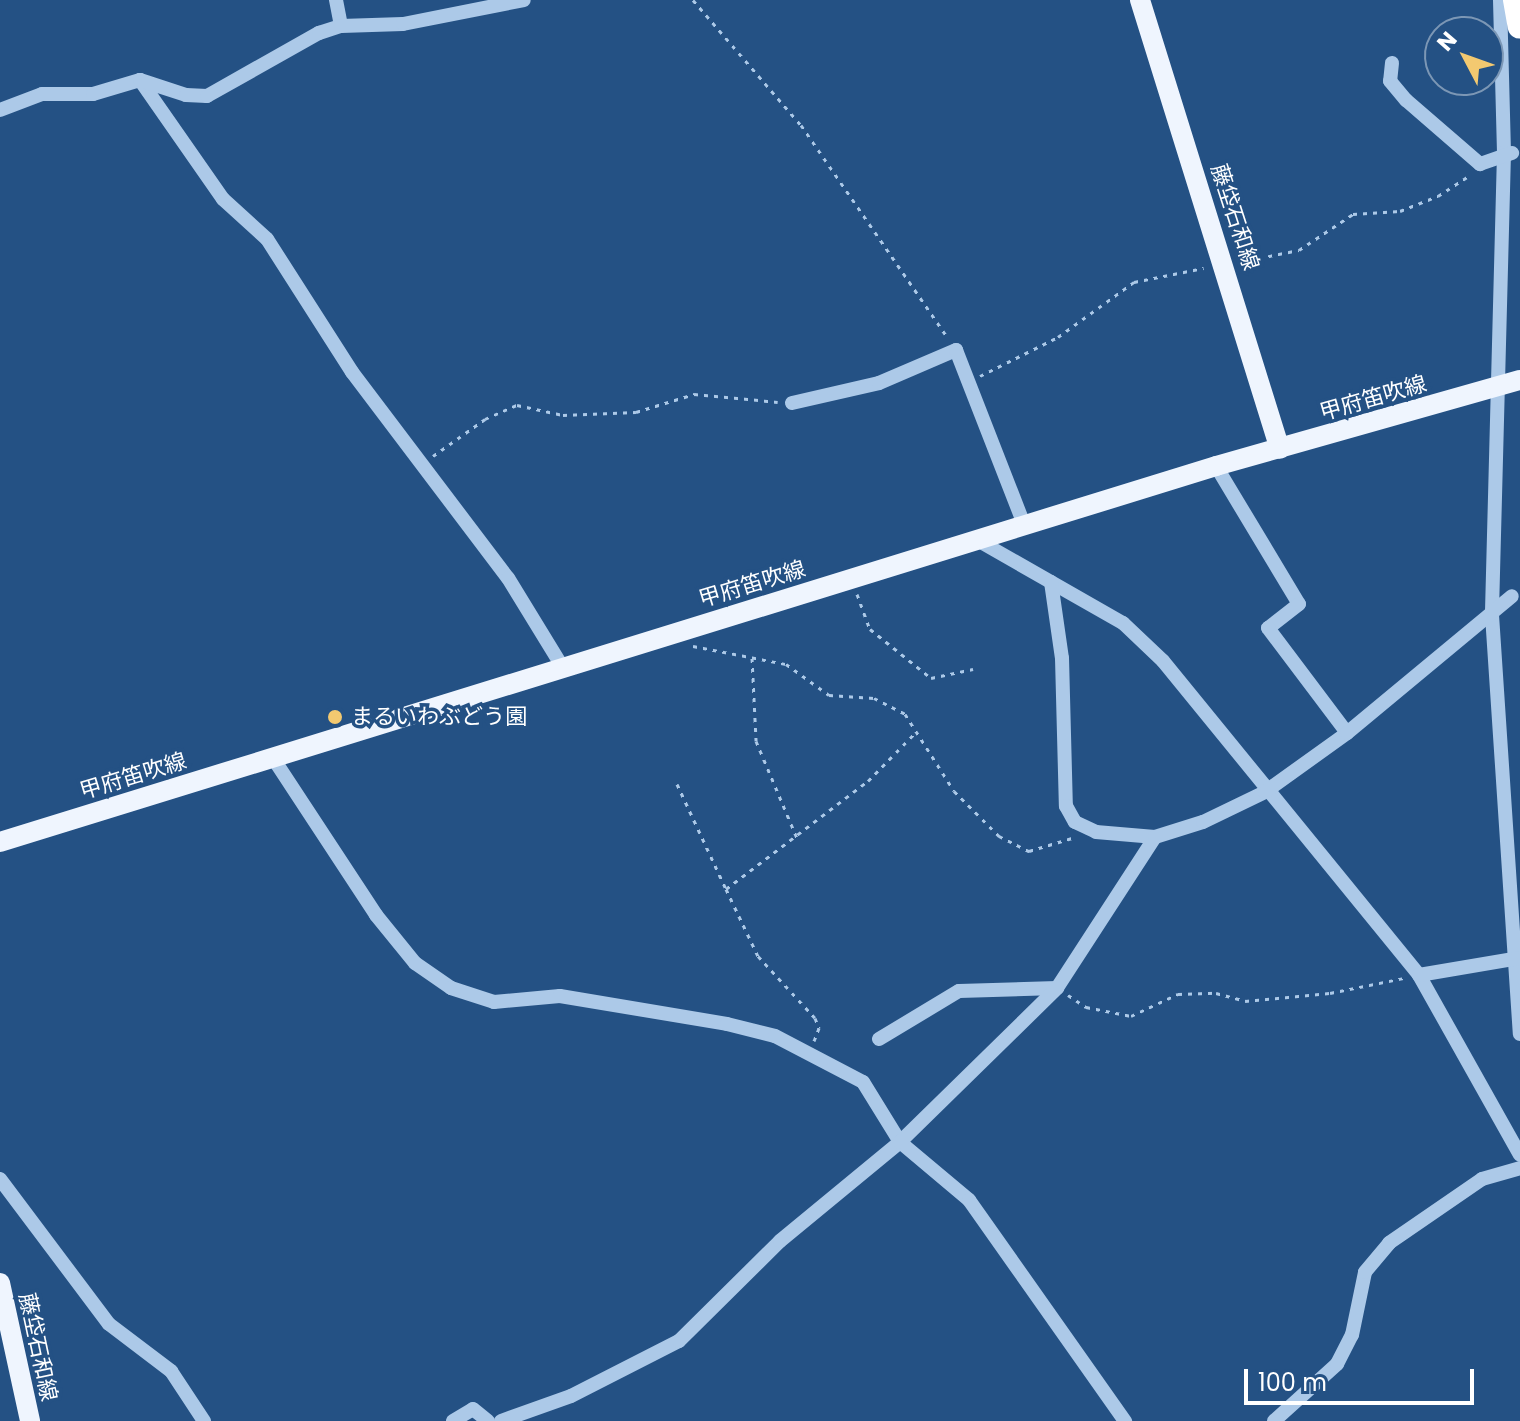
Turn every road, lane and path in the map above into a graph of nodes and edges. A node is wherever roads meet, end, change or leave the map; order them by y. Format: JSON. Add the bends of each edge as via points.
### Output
{"nodes":[{"id":1,"x":336,"y":0,"type":"edge"},
{"id":2,"x":524,"y":0,"type":"edge"},
{"id":3,"x":693,"y":0,"type":"edge"},
{"id":4,"x":1140,"y":0,"type":"edge"},
{"id":5,"x":1500,"y":0,"type":"edge"},
{"id":6,"x":1515,"y":0,"type":"edge"},
{"id":7,"x":341,"y":26,"type":"junction"},
{"id":8,"x":1520,"y":27,"type":"edge"},
{"id":9,"x":1392,"y":63,"type":"dead end"},
{"id":10,"x":140,"y":80,"type":"junction"},
{"id":11,"x":0,"y":110,"type":"edge"},
{"id":12,"x":1508,"y":153,"type":"junction"},
{"id":13,"x":956,"y":350,"type":"junction"},
{"id":14,"x":1520,"y":380,"type":"edge"},
{"id":15,"x":1500,"y":387,"type":"junction"},
{"id":16,"x":792,"y":403,"type":"joint"},
{"id":17,"x":1280,"y":449,"type":"junction"},
{"id":18,"x":423,"y":462,"type":"junction"},
{"id":19,"x":1216,"y":466,"type":"junction"},
{"id":20,"x":1025,"y":527,"type":"junction"},
{"id":21,"x":979,"y":541,"type":"junction"},
{"id":22,"x":851,"y":579,"type":"junction"},
{"id":23,"x":1051,"y":582,"type":"junction"},
{"id":24,"x":1512,"y":596,"type":"dead end"},
{"id":25,"x":1492,"y":615,"type":"junction"},
{"id":26,"x":668,"y":635,"type":"junction"},
{"id":27,"x":752,"y":658,"type":"junction"},
{"id":28,"x":562,"y":666,"type":"junction"},
{"id":29,"x":973,"y":669,"type":"dead end"},
{"id":30,"x":916,"y":732,"type":"junction"},
{"id":31,"x":1347,"y":733,"type":"junction"},
{"id":32,"x":273,"y":758,"type":"junction"},
{"id":33,"x":677,"y":784,"type":"dead end"},
{"id":34,"x":1265,"y":792,"type":"junction"},
{"id":35,"x":1096,"y":832,"type":"junction"},
{"id":36,"x":1155,"y":837,"type":"junction"},
{"id":37,"x":797,"y":838,"type":"junction"},
{"id":38,"x":0,"y":842,"type":"edge"},
{"id":39,"x":726,"y":889,"type":"junction"},
{"id":40,"x":1518,"y":958,"type":"edge"},
{"id":41,"x":1419,"y":975,"type":"junction"},
{"id":42,"x":1057,"y":988,"type":"junction"},
{"id":43,"x":1520,"y":1034,"type":"edge"},
{"id":44,"x":879,"y":1039,"type":"dead end"},
{"id":45,"x":809,"y":1054,"type":"junction"},
{"id":46,"x":900,"y":1142,"type":"junction"},
{"id":47,"x":1520,"y":1155,"type":"edge"},
{"id":48,"x":1520,"y":1168,"type":"edge"},
{"id":49,"x":0,"y":1179,"type":"edge"},
{"id":50,"x":0,"y":1283,"type":"edge"},
{"id":51,"x":30,"y":1421,"type":"edge"},
{"id":52,"x":204,"y":1421,"type":"edge"},
{"id":53,"x":453,"y":1421,"type":"edge"},
{"id":54,"x":488,"y":1421,"type":"edge"},
{"id":55,"x":501,"y":1421,"type":"edge"},
{"id":56,"x":1125,"y":1421,"type":"edge"},
{"id":57,"x":1274,"y":1421,"type":"edge"}],
"edges":[{"from":1,"to":7,"type":"street"},
{"from":2,"to":7,"type":"street","via":[[403,24]]},
{"from":3,"to":13,"type":"path","via":[[801,125]]},
{"from":4,"to":17,"type":"main road","name":"藤垈石和線"},
{"from":5,"to":12,"type":"street"},
{"from":6,"to":8,"type":"highway"},
{"from":7,"to":10,"type":"street","via":[[275,54],[207,96]]},
{"from":9,"to":12,"type":"street","via":[[1390,81],[1406,100],[1480,164]]},
{"from":10,"to":11,"type":"street","via":[[93,94],[42,94]]},
{"from":10,"to":18,"type":"street","via":[[223,199],[267,239],[352,372]]},
{"from":12,"to":15,"type":"street"},
{"from":13,"to":16,"type":"street","via":[[879,383]]},
{"from":13,"to":20,"type":"street"},
{"from":14,"to":15,"type":"main road","name":"甲府笛吹線"},
{"from":15,"to":17,"type":"main road","name":"甲府笛吹線"},
{"from":15,"to":25,"type":"street"},
{"from":16,"to":18,"type":"path","via":[[694,394],[636,412],[563,415],[517,405],[485,419]]},
{"from":17,"to":19,"type":"main road","name":"甲府笛吹線"},
{"from":18,"to":28,"type":"street","via":[[508,578]]},
{"from":19,"to":20,"type":"main road","name":"甲府笛吹線"},
{"from":19,"to":31,"type":"street","via":[[1299,604],[1268,628]]},
{"from":20,"to":21,"type":"main road","name":"甲府笛吹線"},
{"from":21,"to":22,"type":"main road","name":"甲府笛吹線"},
{"from":21,"to":23,"type":"street"},
{"from":22,"to":26,"type":"main road","name":"甲府笛吹線"},
{"from":22,"to":29,"type":"path","via":[[870,629],[931,678]]},
{"from":23,"to":34,"type":"street","via":[[1123,623],[1163,661]]},
{"from":23,"to":35,"type":"street","via":[[1062,658],[1066,806],[1075,822]]},
{"from":24,"to":25,"type":"street"},
{"from":25,"to":31,"type":"street","via":[[1386,696]]},
{"from":25,"to":40,"type":"street"},
{"from":26,"to":27,"type":"path","via":[[704,651]]},
{"from":26,"to":28,"type":"main road","name":"甲府笛吹線"},
{"from":27,"to":30,"type":"path","via":[[786,664],[829,695],[874,698],[905,714]]},
{"from":27,"to":37,"type":"path","via":[[756,741]]},
{"from":28,"to":32,"type":"main road","name":"甲府笛吹線"},
{"from":30,"to":35,"type":"path","via":[[954,791],[999,836],[1029,851]]},
{"from":30,"to":37,"type":"path","via":[[868,781]]},
{"from":31,"to":34,"type":"street"},
{"from":32,"to":38,"type":"main road","name":"甲府笛吹線"},
{"from":32,"to":45,"type":"street","via":[[376,915],[415,963],[451,988],[494,1002],[560,996],[654,1009],[775,1036]]},
{"from":33,"to":39,"type":"path"},
{"from":34,"to":36,"type":"street","via":[[1203,822]]},
{"from":34,"to":41,"type":"street"},
{"from":35,"to":36,"type":"street"},
{"from":36,"to":42,"type":"street"},
{"from":37,"to":39,"type":"path"},
{"from":39,"to":45,"type":"path","via":[[758,956],[815,1018],[819,1028]]},
{"from":40,"to":41,"type":"street"},
{"from":40,"to":43,"type":"street"},
{"from":41,"to":42,"type":"path","via":[[1330,993],[1245,1001],[1216,993],[1178,994],[1131,1016],[1086,1007]]},
{"from":41,"to":47,"type":"street"},
{"from":42,"to":44,"type":"street","via":[[959,991]]},
{"from":42,"to":46,"type":"street"},
{"from":45,"to":46,"type":"street","via":[[863,1082]]},
{"from":46,"to":55,"type":"street","via":[[780,1241],[679,1341],[571,1396]]},
{"from":46,"to":56,"type":"street","via":[[969,1200]]},
{"from":48,"to":57,"type":"street","via":[[1482,1179],[1389,1243],[1365,1272],[1352,1335],[1337,1364]]},
{"from":49,"to":52,"type":"street","via":[[109,1324],[171,1371]]},
{"from":50,"to":51,"type":"main road","name":"藤垈石和線"},
{"from":53,"to":54,"type":"street","via":[[473,1409]]}]}
